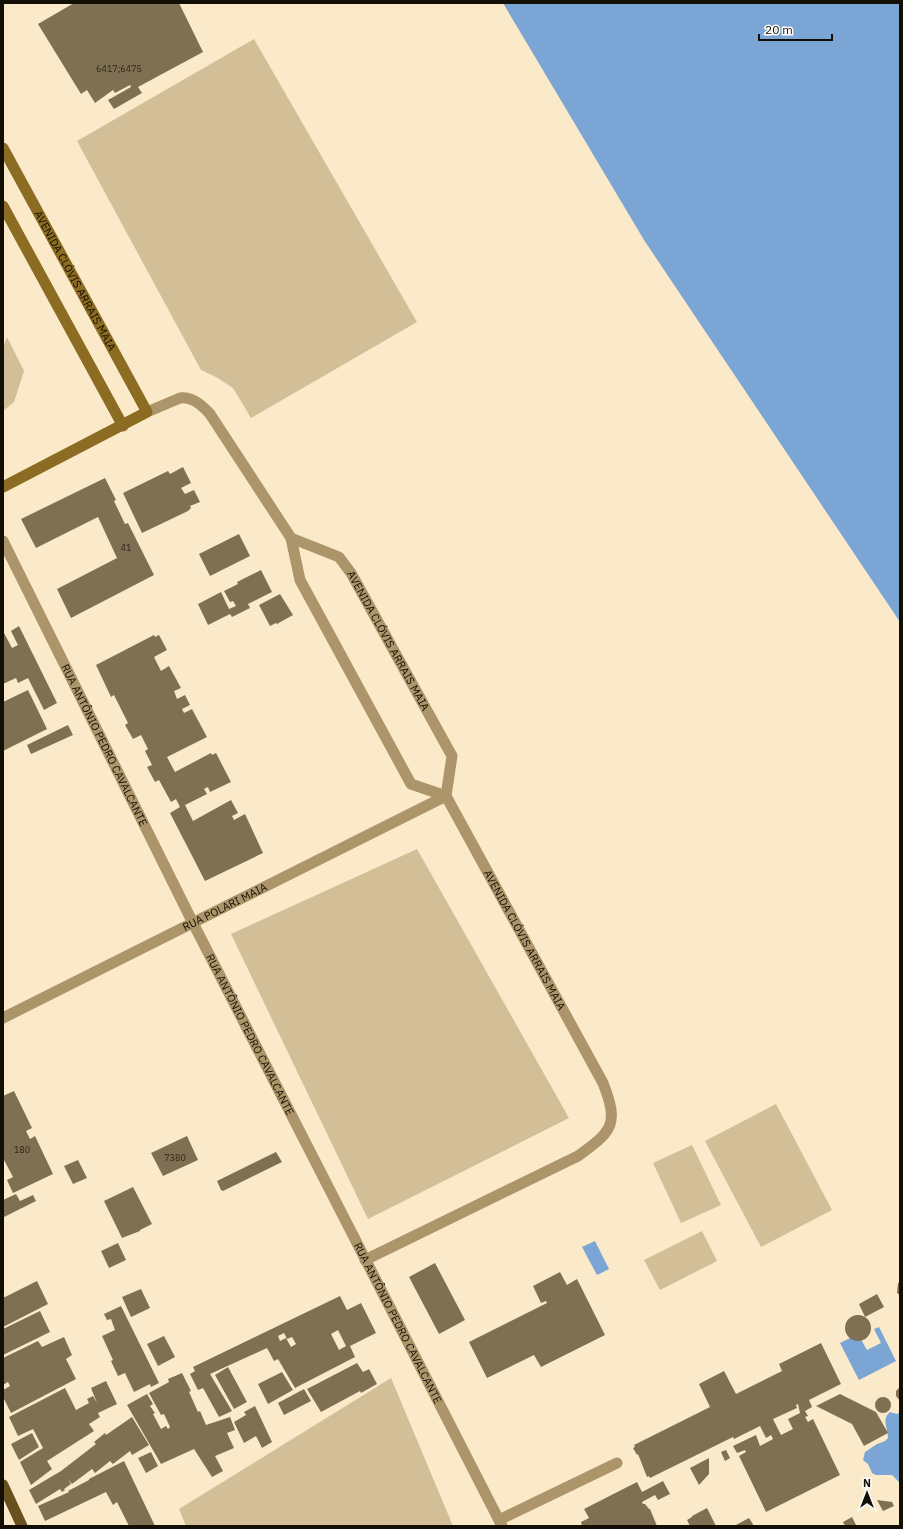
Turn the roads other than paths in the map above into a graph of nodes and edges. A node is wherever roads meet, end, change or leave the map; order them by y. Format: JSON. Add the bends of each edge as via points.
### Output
{"nodes":[{"id":1,"x":3,"y":148,"type":"edge"},
{"id":2,"x":3,"y":206,"type":"edge"},
{"id":3,"x":147,"y":412,"type":"junction"},
{"id":4,"x":123,"y":426,"type":"junction"},
{"id":5,"x":3,"y":487,"type":"edge"},
{"id":6,"x":291,"y":538,"type":"junction"},
{"id":7,"x":3,"y":541,"type":"edge"},
{"id":8,"x":446,"y":796,"type":"junction"},
{"id":9,"x":194,"y":923,"type":"junction"},
{"id":10,"x":3,"y":1018,"type":"edge"},
{"id":11,"x":365,"y":1260,"type":"junction"},
{"id":12,"x":617,"y":1463,"type":"dead end"},
{"id":13,"x":4,"y":1490,"type":"edge"},
{"id":14,"x":500,"y":1523,"type":"edge"},
{"id":15,"x":22,"y":1526,"type":"edge"}],
"edges":[{"from":1,"to":3,"type":"main road","name":"AVENIDA CLÓVIS ARRAIS MAIA"},
{"from":2,"to":4,"type":"main road"},
{"from":3,"to":4,"type":"main road"},
{"from":3,"to":6,"type":"street","via":[[185,397],[204,407]]},
{"from":4,"to":5,"type":"main road"},
{"from":6,"to":8,"type":"street","via":[[300,580],[411,784]]},
{"from":6,"to":8,"type":"street","name":"AVENIDA CLÓVIS ARRAIS MAIA","via":[[339,557],[351,573],[452,756]]},
{"from":7,"to":9,"type":"street","name":"RUA ANTÔNIO PEDRO CAVALCANTE"},
{"from":8,"to":9,"type":"street","name":"RUA POLARI MAIA"},
{"from":8,"to":11,"type":"street","name":"AVENIDA CLÓVIS ARRAIS MAIA","via":[[603,1083],[612,1116],[608,1129],[598,1142],[578,1156]]},
{"from":9,"to":10,"type":"street","name":"RUA POLARI MAIA"},
{"from":9,"to":11,"type":"street","name":"RUA ANTÔNIO PEDRO CAVALCANTE"},
{"from":11,"to":14,"type":"street","name":"RUA ANTÔNIO PEDRO CAVALCANTE"},
{"from":12,"to":14,"type":"street"},
{"from":13,"to":15,"type":"main road"}]}
